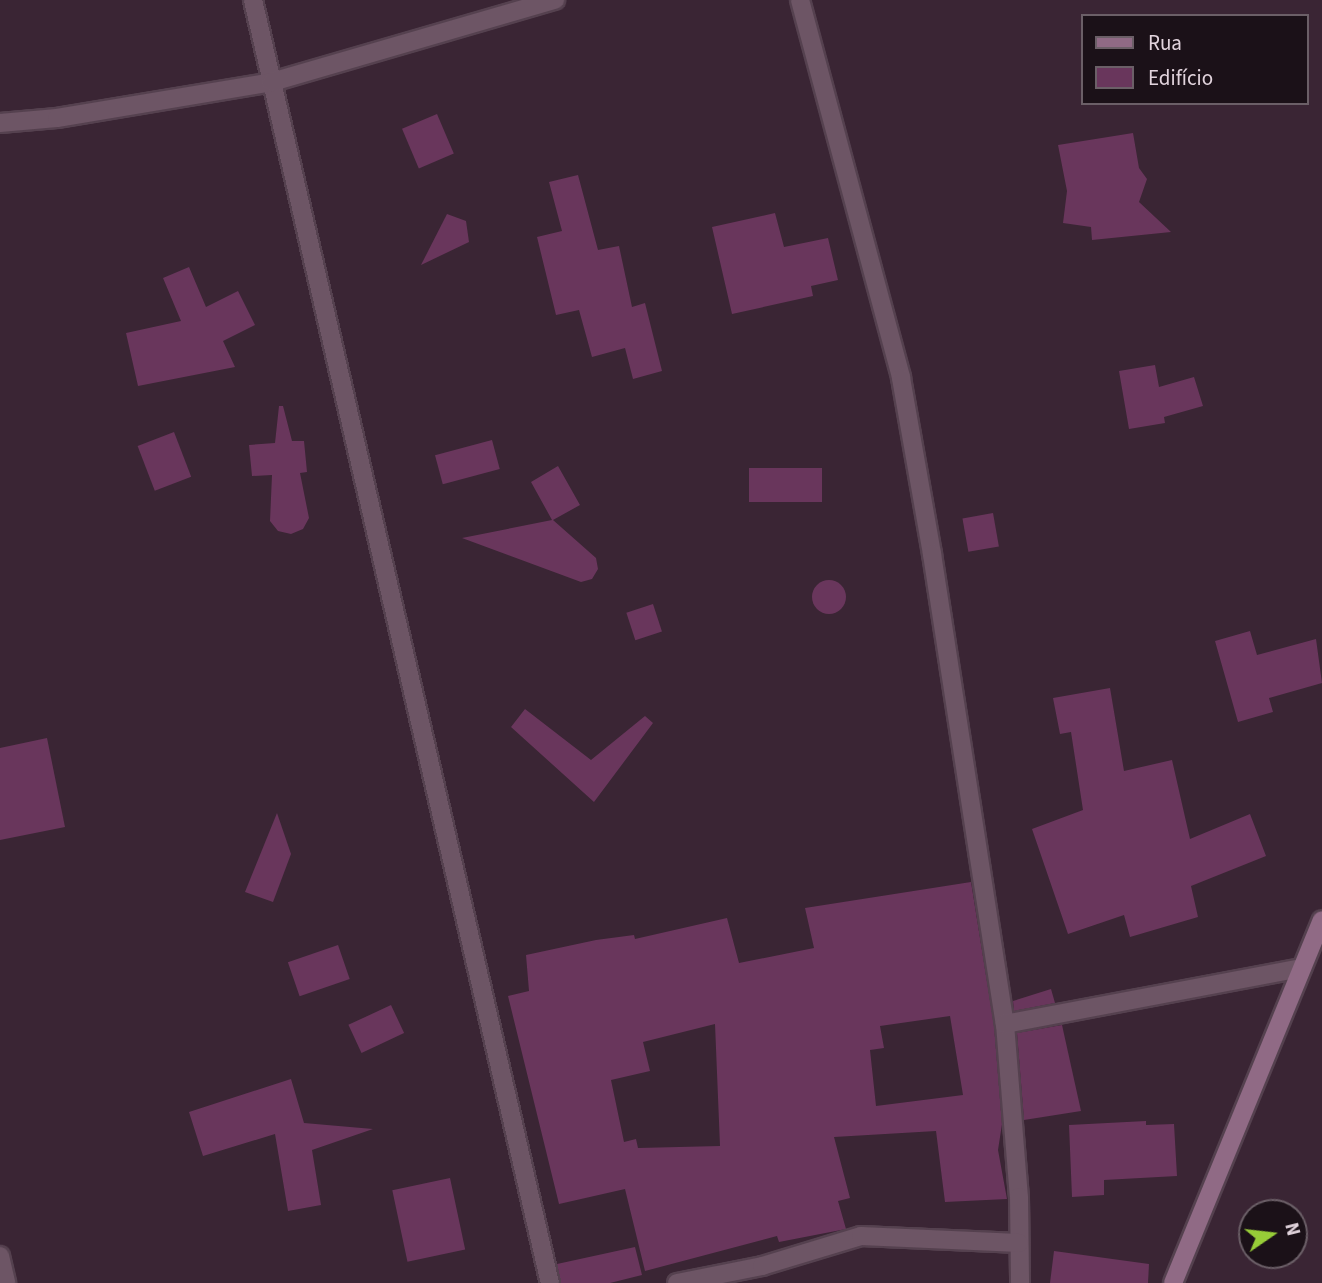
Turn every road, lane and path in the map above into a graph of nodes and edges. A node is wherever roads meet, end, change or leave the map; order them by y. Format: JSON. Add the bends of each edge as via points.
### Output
{"nodes":[{"id":1,"x":253,"y":0,"type":"edge"},
{"id":2,"x":555,"y":0,"type":"edge"},
{"id":3,"x":800,"y":0,"type":"edge"},
{"id":4,"x":272,"y":82,"type":"junction"},
{"id":5,"x":0,"y":123,"type":"edge"},
{"id":6,"x":1322,"y":919,"type":"edge"},
{"id":7,"x":1318,"y":941,"type":"edge"},
{"id":8,"x":1302,"y":968,"type":"junction"},
{"id":9,"x":1005,"y":1024,"type":"junction"},
{"id":10,"x":1019,"y":1243,"type":"junction"},
{"id":11,"x":0,"y":1256,"type":"edge"},
{"id":12,"x":6,"y":1283,"type":"edge"},
{"id":13,"x":550,"y":1283,"type":"edge"},
{"id":14,"x":677,"y":1283,"type":"edge"},
{"id":15,"x":1020,"y":1283,"type":"edge"},
{"id":16,"x":1173,"y":1283,"type":"edge"}],
"edges":[{"from":1,"to":4,"type":"street"},
{"from":2,"to":4,"type":"street"},
{"from":3,"to":9,"type":"street","via":[[901,379]]},
{"from":4,"to":5,"type":"street","via":[[57,118]]},
{"from":4,"to":13,"type":"street"},
{"from":6,"to":7,"type":"main road"},
{"from":7,"to":8,"type":"main road"},
{"from":8,"to":9,"type":"street"},
{"from":8,"to":16,"type":"main road"},
{"from":9,"to":10,"type":"street"},
{"from":10,"to":14,"type":"street","via":[[860,1236],[762,1266]]},
{"from":10,"to":15,"type":"street"},
{"from":11,"to":12,"type":"street"}]}
